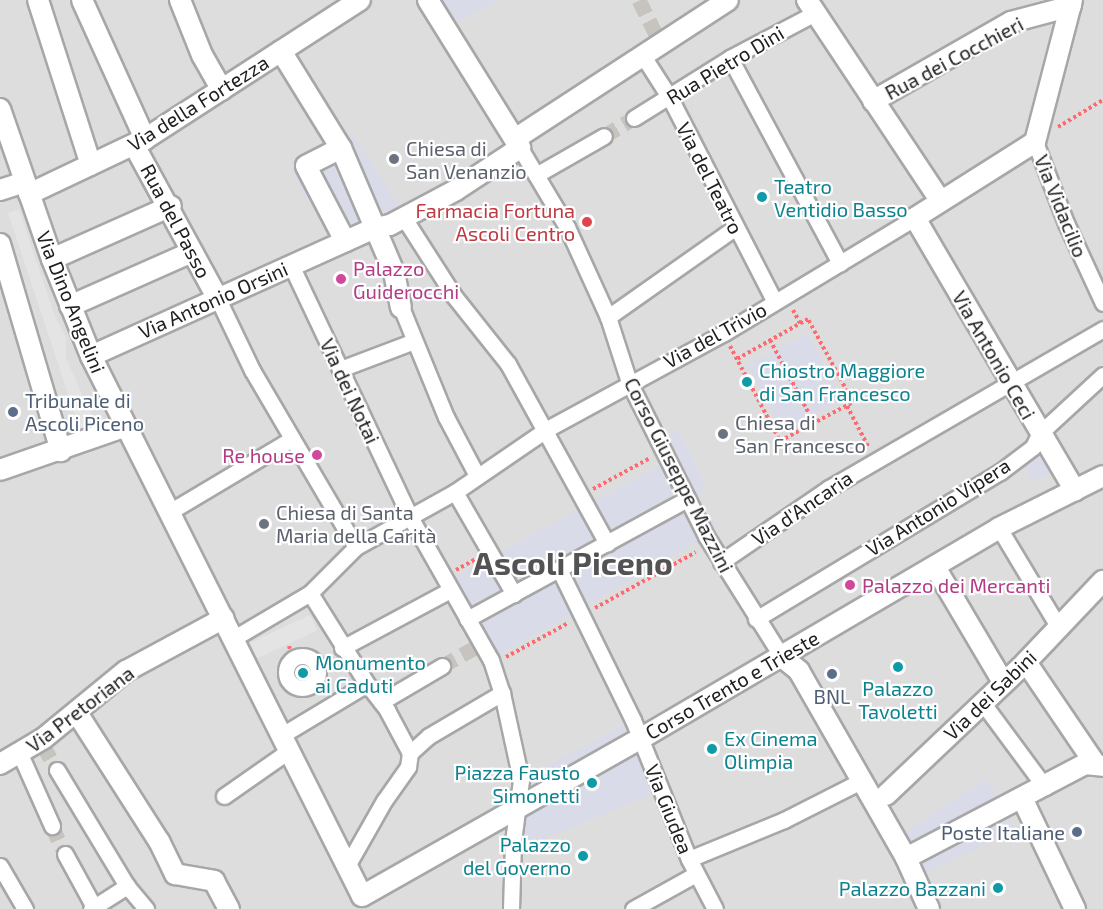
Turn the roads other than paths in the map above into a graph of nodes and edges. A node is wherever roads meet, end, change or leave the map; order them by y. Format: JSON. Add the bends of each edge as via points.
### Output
{"nodes":[{"id":1,"x":38,"y":0,"type":"edge"},
{"id":2,"x":82,"y":0,"type":"edge"},
{"id":3,"x":180,"y":0,"type":"edge"},
{"id":4,"x":360,"y":0,"type":"edge"},
{"id":5,"x":428,"y":0,"type":"edge"},
{"id":6,"x":728,"y":0,"type":"edge"},
{"id":7,"x":1072,"y":3,"type":"edge"},
{"id":8,"x":811,"y":6,"type":"edge"},
{"id":9,"x":280,"y":51,"type":"junction"},
{"id":10,"x":643,"y":56,"type":"junction"},
{"id":11,"x":730,"y":58,"type":"junction"},
{"id":12,"x":222,"y":90,"type":"junction"},
{"id":13,"x":670,"y":98,"type":"junction"},
{"id":14,"x":873,"y":101,"type":"junction"},
{"id":15,"x":0,"y":109,"type":"edge"},
{"id":16,"x":634,"y":118,"type":"tunnel mouth"},
{"id":17,"x":604,"y":136,"type":"tunnel mouth"},
{"id":18,"x":140,"y":142,"type":"junction"},
{"id":19,"x":1035,"y":142,"type":"junction"},
{"id":20,"x":517,"y":144,"type":"junction"},
{"id":21,"x":341,"y":148,"type":"junction"},
{"id":22,"x":91,"y":165,"type":"junction"},
{"id":23,"x":536,"y":175,"type":"junction"},
{"id":24,"x":27,"y":188,"type":"junction"},
{"id":25,"x":0,"y":190,"type":"edge"},
{"id":26,"x":939,"y":200,"type":"junction"},
{"id":27,"x":171,"y":206,"type":"junction"},
{"id":28,"x":404,"y":218,"type":"junction"},
{"id":29,"x":915,"y":218,"type":"junction"},
{"id":30,"x":736,"y":227,"type":"junction"},
{"id":31,"x":374,"y":228,"type":"junction"},
{"id":32,"x":340,"y":243,"type":"junction"},
{"id":33,"x":0,"y":244,"type":"edge"},
{"id":34,"x":192,"y":252,"type":"junction"},
{"id":35,"x":52,"y":259,"type":"junction"},
{"id":36,"x":840,"y":262,"type":"junction"},
{"id":37,"x":291,"y":265,"type":"junction"},
{"id":38,"x":217,"y":297,"type":"junction"},
{"id":39,"x":775,"y":302,"type":"junction"},
{"id":40,"x":1103,"y":303,"type":"edge"},
{"id":41,"x":70,"y":306,"type":"junction"},
{"id":42,"x":401,"y":308,"type":"joint"},
{"id":43,"x":608,"y":317,"type":"junction"},
{"id":44,"x":1103,"y":329,"type":"edge"},
{"id":45,"x":414,"y":341,"type":"junction"},
{"id":46,"x":91,"y":356,"type":"junction"},
{"id":47,"x":340,"y":369,"type":"junction"},
{"id":48,"x":1103,"y":375,"type":"edge"},
{"id":49,"x":629,"y":382,"type":"junction"},
{"id":50,"x":1013,"y":384,"type":"junction"},
{"id":51,"x":126,"y":426,"type":"junction"},
{"id":52,"x":547,"y":429,"type":"junction"},
{"id":53,"x":1039,"y":434,"type":"junction"},
{"id":54,"x":292,"y":439,"type":"junction"},
{"id":55,"x":61,"y":451,"type":"junction"},
{"id":56,"x":0,"y":470,"type":"edge"},
{"id":57,"x":476,"y":474,"type":"junction"},
{"id":58,"x":1100,"y":483,"type":"edge"},
{"id":59,"x":1075,"y":491,"type":"junction"},
{"id":60,"x":455,"y":492,"type":"junction"},
{"id":61,"x":687,"y":499,"type":"junction"},
{"id":62,"x":171,"y":511,"type":"junction"},
{"id":63,"x":410,"y":517,"type":"junction"},
{"id":64,"x":999,"y":528,"type":"junction"},
{"id":65,"x":607,"y":543,"type":"junction"},
{"id":66,"x":356,"y":547,"type":"junction"},
{"id":67,"x":721,"y":562,"type":"junction"},
{"id":68,"x":935,"y":567,"type":"junction"},
{"id":69,"x":559,"y":569,"type":"junction"},
{"id":70,"x":1103,"y":581,"type":"edge"},
{"id":71,"x":446,"y":583,"type":"junction"},
{"id":72,"x":310,"y":593,"type":"junction"},
{"id":73,"x":514,"y":594,"type":"junction"},
{"id":74,"x":224,"y":618,"type":"junction"},
{"id":75,"x":467,"y":619,"type":"junction"},
{"id":76,"x":756,"y":619,"type":"junction"},
{"id":77,"x":1058,"y":626,"type":"junction"},
{"id":78,"x":234,"y":638,"type":"junction"},
{"id":79,"x":342,"y":648,"type":"junction"},
{"id":80,"x":782,"y":657,"type":"junction"},
{"id":81,"x":1026,"y":662,"type":"junction"},
{"id":82,"x":442,"y":666,"type":"tunnel mouth"},
{"id":83,"x":1003,"y":682,"type":"junction"},
{"id":84,"x":367,"y":684,"type":"junction"},
{"id":85,"x":312,"y":692,"type":"joint"},
{"id":86,"x":502,"y":693,"type":"junction"},
{"id":87,"x":381,"y":702,"type":"junction"},
{"id":88,"x":982,"y":702,"type":"junction"},
{"id":89,"x":77,"y":713,"type":"junction"},
{"id":90,"x":640,"y":739,"type":"junction"},
{"id":91,"x":286,"y":743,"type":"junction"},
{"id":92,"x":411,"y":753,"type":"junction"},
{"id":93,"x":20,"y":754,"type":"junction"},
{"id":94,"x":1100,"y":760,"type":"edge"},
{"id":95,"x":0,"y":764,"type":"edge"},
{"id":96,"x":57,"y":770,"type":"tunnel mouth"},
{"id":97,"x":861,"y":781,"type":"junction"},
{"id":98,"x":1045,"y":787,"type":"junction"},
{"id":99,"x":224,"y":796,"type":"dead end"},
{"id":100,"x":880,"y":800,"type":"junction"},
{"id":101,"x":1023,"y":800,"type":"junction"},
{"id":102,"x":517,"y":809,"type":"junction"},
{"id":103,"x":52,"y":826,"type":"tunnel mouth"},
{"id":104,"x":65,"y":854,"type":"tunnel mouth"},
{"id":105,"x":906,"y":858,"type":"junction"},
{"id":106,"x":690,"y":859,"type":"junction"},
{"id":107,"x":0,"y":866,"type":"edge"},
{"id":108,"x":347,"y":866,"type":"junction"},
{"id":109,"x":696,"y":874,"type":"junction"},
{"id":110,"x":127,"y":886,"type":"junction"},
{"id":111,"x":366,"y":905,"type":"edge"},
{"id":112,"x":93,"y":908,"type":"edge"},
{"id":113,"x":25,"y":909,"type":"edge"},
{"id":114,"x":146,"y":909,"type":"edge"},
{"id":115,"x":229,"y":909,"type":"edge"},
{"id":116,"x":511,"y":909,"type":"edge"},
{"id":117,"x":633,"y":909,"type":"edge"},
{"id":118,"x":715,"y":909,"type":"edge"},
{"id":119,"x":928,"y":909,"type":"edge"},
{"id":120,"x":1075,"y":909,"type":"edge"}],
"edges":[{"from":1,"to":22,"type":"street"},
{"from":2,"to":18,"type":"street","name":"Rua del Passo"},
{"from":3,"to":12,"type":"street","via":[[202,55]]},
{"from":4,"to":9,"type":"street","name":"Via della Fortezza"},
{"from":5,"to":20,"type":"street","name":"Corso Giuseppe Mazzini"},
{"from":6,"to":10,"type":"street","name":"Via Antonio Orsini"},
{"from":7,"to":14,"type":"street","name":"Rua dei Cocchieri","via":[[1011,22]]},
{"from":7,"to":19,"type":"street"},
{"from":8,"to":11,"type":"street","name":"Rua Pietro Dini"},
{"from":8,"to":14,"type":"street"},
{"from":9,"to":12,"type":"street","name":"Via della Fortezza"},
{"from":9,"to":21,"type":"street"},
{"from":10,"to":13,"type":"street","name":"Via del Teatro"},
{"from":10,"to":20,"type":"street","name":"Via Antonio Orsini"},
{"from":11,"to":13,"type":"street","name":"Rua Pietro Dini"},
{"from":11,"to":36,"type":"street"},
{"from":12,"to":18,"type":"street","name":"Via della Fortezza"},
{"from":13,"to":16,"type":"street","name":"Rua Pietro Dini"},
{"from":13,"to":30,"type":"street","name":"Via del Teatro"},
{"from":14,"to":26,"type":"street"},
{"from":15,"to":24,"type":"street","name":"Via Dino Angelini"},
{"from":17,"to":23,"type":"street"},
{"from":18,"to":22,"type":"street","name":"Via della Fortezza"},
{"from":18,"to":27,"type":"street","name":"Rua del Passo"},
{"from":19,"to":26,"type":"street","name":"Via del Trivio"},
{"from":19,"to":40,"type":"street","name":"Via Vidacilio"},
{"from":20,"to":23,"type":"street","name":"Corso Giuseppe Mazzini"},
{"from":20,"to":28,"type":"street","name":"Via Antonio Orsini"},
{"from":21,"to":31,"type":"street"},
{"from":21,"to":32,"type":"street","via":[[306,166]]},
{"from":22,"to":24,"type":"street","name":"Via della Fortezza"},
{"from":23,"to":43,"type":"street","name":"Corso Giuseppe Mazzini","via":[[567,226]]},
{"from":24,"to":25,"type":"street","name":"Via della Fortezza"},
{"from":24,"to":35,"type":"street","name":"Via Dino Angelini"},
{"from":26,"to":29,"type":"street","name":"Via del Trivio"},
{"from":27,"to":34,"type":"street","name":"Rua del Passo"},
{"from":27,"to":35,"type":"street"},
{"from":28,"to":31,"type":"street","name":"Via Antonio Orsini"},
{"from":28,"to":52,"type":"street","via":[[454,296],[508,364]]},
{"from":29,"to":36,"type":"street","name":"Via del Trivio"},
{"from":29,"to":50,"type":"street","name":"Via Antonio Ceci"},
{"from":30,"to":39,"type":"street","name":"Via del Teatro"},
{"from":30,"to":43,"type":"street"},
{"from":31,"to":32,"type":"street","name":"Via Antonio Orsini"},
{"from":31,"to":42,"type":"street","via":[[394,272]]},
{"from":32,"to":37,"type":"street","name":"Via Antonio Orsini"},
{"from":33,"to":55,"type":"street"},
{"from":34,"to":38,"type":"street","name":"Rua del Passo"},
{"from":34,"to":41,"type":"street"},
{"from":35,"to":41,"type":"street","name":"Via Dino Angelini"},
{"from":36,"to":39,"type":"street","name":"Via del Trivio"},
{"from":37,"to":38,"type":"street","name":"Via Antonio Orsini"},
{"from":37,"to":47,"type":"street","name":"Via dei Notai"},
{"from":38,"to":46,"type":"street","name":"Via Antonio Orsini"},
{"from":38,"to":54,"type":"street"},
{"from":39,"to":49,"type":"street","name":"Via del Trivio"},
{"from":41,"to":46,"type":"street","name":"Via Dino Angelini"},
{"from":42,"to":45,"type":"street"},
{"from":43,"to":49,"type":"street","name":"Corso Giuseppe Mazzini"},
{"from":44,"to":50,"type":"street","name":"Via d'Ancaria"},
{"from":45,"to":47,"type":"street"},
{"from":45,"to":57,"type":"street","via":[[446,417]]},
{"from":46,"to":51,"type":"street","name":"Via Dino Angelini"},
{"from":47,"to":63,"type":"street","name":"Via dei Notai"},
{"from":48,"to":53,"type":"street","name":"Via Antonio Vipera"},
{"from":49,"to":52,"type":"street","name":"Via del Trivio"},
{"from":49,"to":61,"type":"street","name":"Corso Giuseppe Mazzini"},
{"from":50,"to":53,"type":"street","name":"Via Antonio Ceci"},
{"from":50,"to":67,"type":"street","name":"Via d'Ancaria","via":[[876,460]]},
{"from":51,"to":55,"type":"street"},
{"from":51,"to":62,"type":"street","name":"Via Dino Angelini"},
{"from":52,"to":57,"type":"street","name":"Via del Trivio"},
{"from":52,"to":65,"type":"street"},
{"from":53,"to":59,"type":"street","name":"Via Antonio Ceci"},
{"from":53,"to":76,"type":"street","name":"Via Antonio Vipera","via":[[1033,447],[1000,472]]},
{"from":54,"to":62,"type":"street"},
{"from":54,"to":66,"type":"street"},
{"from":55,"to":56,"type":"street"},
{"from":57,"to":60,"type":"street","name":"Via del Trivio"},
{"from":58,"to":59,"type":"street","name":"Corso Trento e Trieste"},
{"from":59,"to":64,"type":"street","name":"Corso Trento e Trieste"},
{"from":60,"to":63,"type":"street","name":"Via del Trivio"},
{"from":60,"to":73,"type":"street"},
{"from":61,"to":65,"type":"street"},
{"from":61,"to":67,"type":"street","name":"Corso Giuseppe Mazzini"},
{"from":62,"to":74,"type":"street","name":"Via Dino Angelini"},
{"from":63,"to":66,"type":"street","name":"Via del Trivio"},
{"from":63,"to":71,"type":"street","name":"Via dei Notai"},
{"from":64,"to":68,"type":"street","name":"Corso Trento e Trieste"},
{"from":64,"to":77,"type":"street"},
{"from":65,"to":69,"type":"street"},
{"from":66,"to":72,"type":"street","name":"Via del Trivio"},
{"from":67,"to":76,"type":"street","name":"Corso Giuseppe Mazzini"},
{"from":68,"to":80,"type":"street","name":"Corso Trento e Trieste"},
{"from":68,"to":83,"type":"street"},
{"from":69,"to":73,"type":"street"},
{"from":69,"to":90,"type":"street","name":"Via Giudea"},
{"from":70,"to":77,"type":"street","name":"Via dei Sabini"},
{"from":71,"to":75,"type":"street","name":"Via dei Notai"},
{"from":71,"to":79,"type":"street"},
{"from":72,"to":78,"type":"street","name":"Via del Trivio"},
{"from":72,"to":79,"type":"street"},
{"from":73,"to":75,"type":"street"},
{"from":74,"to":78,"type":"street","name":"Via Dino Angelini"},
{"from":74,"to":89,"type":"street","name":"Via Pretoriana","via":[[126,671]]},
{"from":75,"to":86,"type":"street","name":"Via dei Notai","via":[[491,662]]},
{"from":76,"to":80,"type":"street","name":"Corso Giuseppe Mazzini"},
{"from":77,"to":81,"type":"street","name":"Via dei Sabini"},
{"from":78,"to":91,"type":"street","name":"Via Dino Angelini"},
{"from":79,"to":84,"type":"street"},
{"from":80,"to":90,"type":"street","name":"Corso Trento e Trieste"},
{"from":80,"to":97,"type":"street","name":"Corso Giuseppe Mazzini","via":[[799,670]]},
{"from":81,"to":83,"type":"street","name":"Via dei Sabini"},
{"from":81,"to":94,"type":"street"},
{"from":82,"to":87,"type":"street"},
{"from":83,"to":88,"type":"street","name":"Via dei Sabini"},
{"from":84,"to":87,"type":"street"},
{"from":84,"to":91,"type":"street"},
{"from":85,"to":85,"type":"street","via":[[322,663],[291,651],[282,683]]},
{"from":86,"to":92,"type":"street","via":[[429,736]]},
{"from":86,"to":102,"type":"street","name":"Via dei Notai","via":[[521,780]]},
{"from":87,"to":92,"type":"street"},
{"from":88,"to":98,"type":"street"},
{"from":88,"to":100,"type":"street","name":"Via dei Sabini"},
{"from":89,"to":93,"type":"street","name":"Via Pretoriana","via":[[41,743]]},
{"from":89,"to":115,"type":"street","via":[[159,840],[175,874],[214,881]]},
{"from":90,"to":102,"type":"street","name":"Corso Trento e Trieste"},
{"from":90,"to":106,"type":"street","name":"Via Giudea"},
{"from":91,"to":99,"type":"street"},
{"from":91,"to":108,"type":"street","name":"Via Dino Angelini"},
{"from":92,"to":108,"type":"street","via":[[408,767]]},
{"from":93,"to":95,"type":"street","name":"Via Pretoriana"},
{"from":93,"to":103,"type":"street"},
{"from":94,"to":98,"type":"street"},
{"from":96,"to":110,"type":"street"},
{"from":97,"to":100,"type":"street","name":"Corso Giuseppe Mazzini"},
{"from":97,"to":106,"type":"street","via":[[784,820]]},
{"from":98,"to":101,"type":"street"},
{"from":100,"to":105,"type":"street","name":"Corso Giuseppe Mazzini"},
{"from":101,"to":105,"type":"street"},
{"from":101,"to":120,"type":"street"},
{"from":102,"to":111,"type":"street","name":"Corso Trento e Trieste"},
{"from":102,"to":116,"type":"street","name":"Via dei Notai"},
{"from":104,"to":112,"type":"street"},
{"from":105,"to":119,"type":"street","name":"Corso Giuseppe Mazzini"},
{"from":106,"to":109,"type":"street","name":"Via Giudea"},
{"from":107,"to":113,"type":"street"},
{"from":108,"to":111,"type":"street","name":"Via Dino Angelini"},
{"from":109,"to":117,"type":"street"},
{"from":109,"to":118,"type":"street","name":"Via Giudea"},
{"from":110,"to":112,"type":"street"},
{"from":110,"to":114,"type":"street"}]}
